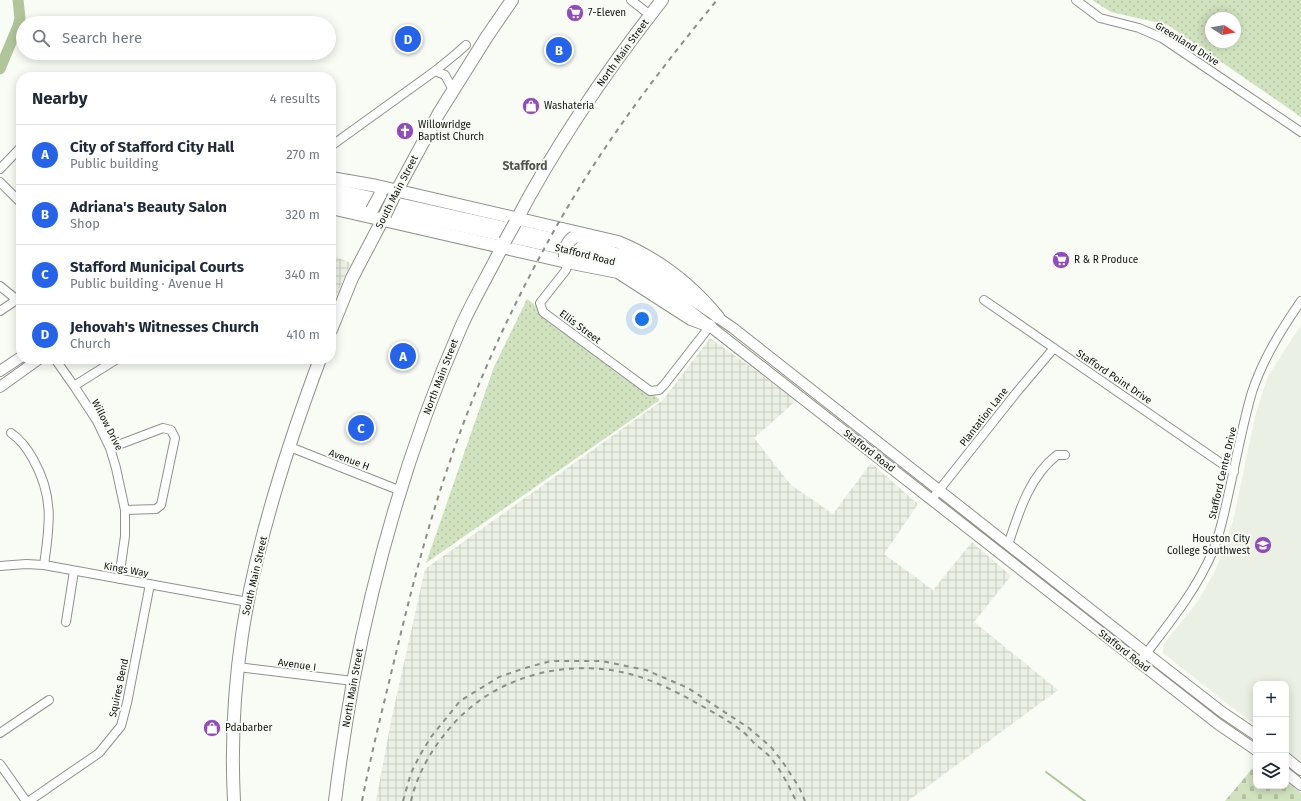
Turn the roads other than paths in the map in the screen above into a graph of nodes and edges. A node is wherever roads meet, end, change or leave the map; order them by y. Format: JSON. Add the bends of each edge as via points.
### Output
{"nodes":[{"id":1,"x":512,"y":0,"type":"edge"},
{"id":2,"x":631,"y":0,"type":"edge"},
{"id":3,"x":662,"y":0,"type":"edge"},
{"id":4,"x":1076,"y":0,"type":"edge"},
{"id":5,"x":650,"y":15,"type":"junction"},
{"id":6,"x":466,"y":45,"type":"dead end"},
{"id":7,"x":435,"y":71,"type":"junction"},
{"id":8,"x":453,"y":90,"type":"junction"},
{"id":9,"x":1301,"y":132,"type":"edge"},
{"id":10,"x":336,"y":142,"type":"edge"},
{"id":11,"x":16,"y":152,"type":"edge"},
{"id":12,"x":0,"y":169,"type":"edge"},
{"id":13,"x":336,"y":179,"type":"edge"},
{"id":14,"x":0,"y":182,"type":"edge"},
{"id":15,"x":336,"y":190,"type":"edge"},
{"id":16,"x":379,"y":190,"type":"junction"},
{"id":17,"x":395,"y":194,"type":"junction"},
{"id":18,"x":16,"y":198,"type":"edge"},
{"id":19,"x":336,"y":199,"type":"edge"},
{"id":20,"x":336,"y":209,"type":"edge"},
{"id":21,"x":368,"y":212,"type":"junction"},
{"id":22,"x":383,"y":218,"type":"junction"},
{"id":23,"x":449,"y":219,"type":"junction"},
{"id":24,"x":516,"y":220,"type":"junction"},
{"id":25,"x":577,"y":235,"type":"junction"},
{"id":26,"x":504,"y":244,"type":"junction"},
{"id":27,"x":566,"y":259,"type":"junction"},
{"id":28,"x":0,"y":286,"type":"edge"},
{"id":29,"x":16,"y":296,"type":"edge"},
{"id":30,"x":984,"y":300,"type":"dead end"},
{"id":31,"x":16,"y":301,"type":"edge"},
{"id":32,"x":1301,"y":301,"type":"edge"},
{"id":33,"x":0,"y":311,"type":"edge"},
{"id":34,"x":336,"y":318,"type":"edge"},
{"id":35,"x":714,"y":322,"type":"junction"},
{"id":36,"x":1054,"y":348,"type":"junction"},
{"id":37,"x":16,"y":360,"type":"edge"},
{"id":38,"x":32,"y":364,"type":"edge"},
{"id":39,"x":59,"y":364,"type":"edge"},
{"id":40,"x":108,"y":364,"type":"edge"},
{"id":41,"x":318,"y":364,"type":"edge"},
{"id":42,"x":0,"y":371,"type":"edge"},
{"id":43,"x":74,"y":386,"type":"junction"},
{"id":44,"x":0,"y":387,"type":"edge"},
{"id":45,"x":11,"y":433,"type":"dead end"},
{"id":46,"x":290,"y":447,"type":"junction"},
{"id":47,"x":110,"y":448,"type":"junction"},
{"id":48,"x":1065,"y":455,"type":"dead end"},
{"id":49,"x":1234,"y":472,"type":"junction"},
{"id":50,"x":939,"y":490,"type":"junction"},
{"id":51,"x":401,"y":491,"type":"junction"},
{"id":52,"x":932,"y":499,"type":"junction"},
{"id":53,"x":125,"y":510,"type":"junction"},
{"id":54,"x":1008,"y":544,"type":"junction"},
{"id":55,"x":44,"y":565,"type":"junction"},
{"id":56,"x":0,"y":566,"type":"edge"},
{"id":57,"x":74,"y":571,"type":"junction"},
{"id":58,"x":120,"y":579,"type":"junction"},
{"id":59,"x":150,"y":584,"type":"junction"},
{"id":60,"x":248,"y":602,"type":"junction"},
{"id":61,"x":66,"y":622,"type":"dead end"},
{"id":62,"x":1146,"y":653,"type":"junction"},
{"id":63,"x":1139,"y":662,"type":"junction"},
{"id":64,"x":238,"y":667,"type":"junction"},
{"id":65,"x":353,"y":681,"type":"junction"},
{"id":66,"x":49,"y":700,"type":"dead end"},
{"id":67,"x":0,"y":733,"type":"edge"},
{"id":68,"x":1253,"y":733,"type":"edge"},
{"id":69,"x":1253,"y":748,"type":"edge"},
{"id":70,"x":1289,"y":760,"type":"edge"},
{"id":71,"x":0,"y":764,"type":"edge"},
{"id":72,"x":1301,"y":770,"type":"edge"},
{"id":73,"x":1289,"y":775,"type":"edge"},
{"id":74,"x":1301,"y":785,"type":"edge"},
{"id":75,"x":28,"y":801,"type":"edge"},
{"id":76,"x":234,"y":801,"type":"edge"},
{"id":77,"x":335,"y":801,"type":"edge"}],
"edges":[{"from":1,"to":8,"type":"highway","name":"South Main Street"},
{"from":2,"to":5,"type":"street"},
{"from":3,"to":5,"type":"highway","name":"North Main Street"},
{"from":4,"to":9,"type":"street","name":"Greenland Drive","via":[[1100,18],[1139,28],[1162,38]]},
{"from":5,"to":24,"type":"highway","name":"North Main Street","via":[[584,107]]},
{"from":6,"to":7,"type":"street"},
{"from":7,"to":8,"type":"street","via":[[445,74]]},
{"from":7,"to":10,"type":"street"},
{"from":8,"to":17,"type":"highway","name":"South Main Street"},
{"from":11,"to":12,"type":"street"},
{"from":13,"to":16,"type":"highway"},
{"from":14,"to":18,"type":"street"},
{"from":15,"to":23,"type":"main road"},
{"from":16,"to":17,"type":"highway"},
{"from":16,"to":21,"type":"highway","bridge":true},
{"from":17,"to":22,"type":"highway","name":"South Main Street","bridge":true},
{"from":17,"to":24,"type":"highway"},
{"from":19,"to":23,"type":"main road"},
{"from":20,"to":21,"type":"highway"},
{"from":21,"to":22,"type":"highway"},
{"from":22,"to":26,"type":"highway"},
{"from":22,"to":34,"type":"highway","name":"South Main Street","via":[[352,278]]},
{"from":23,"to":35,"type":"main road","name":"Stafford Road","via":[[622,255],[652,270]]},
{"from":24,"to":25,"type":"highway"},
{"from":24,"to":26,"type":"highway","name":"North Main Street","bridge":true},
{"from":25,"to":27,"type":"highway","bridge":true,"via":[[570,240],[565,251]]},
{"from":25,"to":35,"type":"highway","via":[[618,242],[638,250],[685,282],[705,302]]},
{"from":26,"to":27,"type":"highway"},
{"from":26,"to":51,"type":"highway","name":"North Main Street","via":[[462,325]]},
{"from":27,"to":35,"type":"highway","via":[[618,272],[691,319]]},
{"from":27,"to":35,"type":"street","name":"Ellis Street","via":[[566,270],[540,303],[543,312],[645,388],[659,390]]},
{"from":28,"to":29,"type":"street"},
{"from":30,"to":36,"type":"street","name":"Stafford Point Drive"},
{"from":31,"to":33,"type":"street"},
{"from":32,"to":49,"type":"street","name":"Stafford Centre Drive","via":[[1275,340],[1252,391]]},
{"from":35,"to":50,"type":"main road","name":"Stafford Road","via":[[761,349]]},
{"from":35,"to":52,"type":"main road","name":"Stafford Road"},
{"from":36,"to":49,"type":"street","name":"Stafford Point Drive"},
{"from":36,"to":50,"type":"street","name":"Plantation Lane"},
{"from":37,"to":42,"type":"main road"},
{"from":38,"to":44,"type":"main road"},
{"from":39,"to":43,"type":"street","name":"Willow Drive"},
{"from":40,"to":43,"type":"street"},
{"from":41,"to":46,"type":"highway","name":"South Main Street"},
{"from":43,"to":47,"type":"street","name":"Willow Drive"},
{"from":45,"to":55,"type":"street","via":[[26,446],[40,471],[45,488],[50,519]]},
{"from":46,"to":51,"type":"street","name":"Avenue H"},
{"from":46,"to":60,"type":"highway","name":"South Main Street","via":[[260,548]]},
{"from":47,"to":53,"type":"street","name":"Willow Drive"},
{"from":47,"to":53,"type":"street","via":[[163,428],[171,430],[175,438],[161,505],[156,509]]},
{"from":48,"to":54,"type":"street","via":[[1057,455],[1038,475],[1025,498]]},
{"from":49,"to":62,"type":"street","name":"Stafford Centre Drive","via":[[1213,551],[1183,605]]},
{"from":50,"to":52,"type":"street","name":"Plantation Lane"},
{"from":50,"to":54,"type":"main road","name":"Stafford Road"},
{"from":51,"to":65,"type":"highway","name":"North Main Street","via":[[378,572]]},
{"from":52,"to":63,"type":"main road","name":"Stafford Road"},
{"from":53,"to":58,"type":"street","name":"Willow Drive"},
{"from":54,"to":62,"type":"main road","name":"Stafford Road"},
{"from":55,"to":56,"type":"street","name":"Kings Way"},
{"from":55,"to":57,"type":"street","name":"Kings Way"},
{"from":57,"to":58,"type":"street","name":"Kings Way"},
{"from":57,"to":61,"type":"street"},
{"from":58,"to":59,"type":"street","name":"Kings Way"},
{"from":59,"to":60,"type":"street","name":"Kings Way"},
{"from":59,"to":75,"type":"street","name":"Squires Bend","via":[[121,726],[99,753]]},
{"from":60,"to":64,"type":"highway","name":"South Main Street"},
{"from":62,"to":63,"type":"street","name":"Stafford Centre Drive"},
{"from":62,"to":68,"type":"main road","name":"Stafford Road"},
{"from":63,"to":69,"type":"main road","name":"Stafford Road"},
{"from":64,"to":65,"type":"street","name":"Avenue I"},
{"from":64,"to":76,"type":"highway","name":"South Main Street","via":[[232,736]]},
{"from":65,"to":77,"type":"highway","name":"North Main Street"},
{"from":66,"to":67,"type":"street"},
{"from":70,"to":72,"type":"main road"},
{"from":71,"to":75,"type":"street"},
{"from":73,"to":74,"type":"main road"}]}
